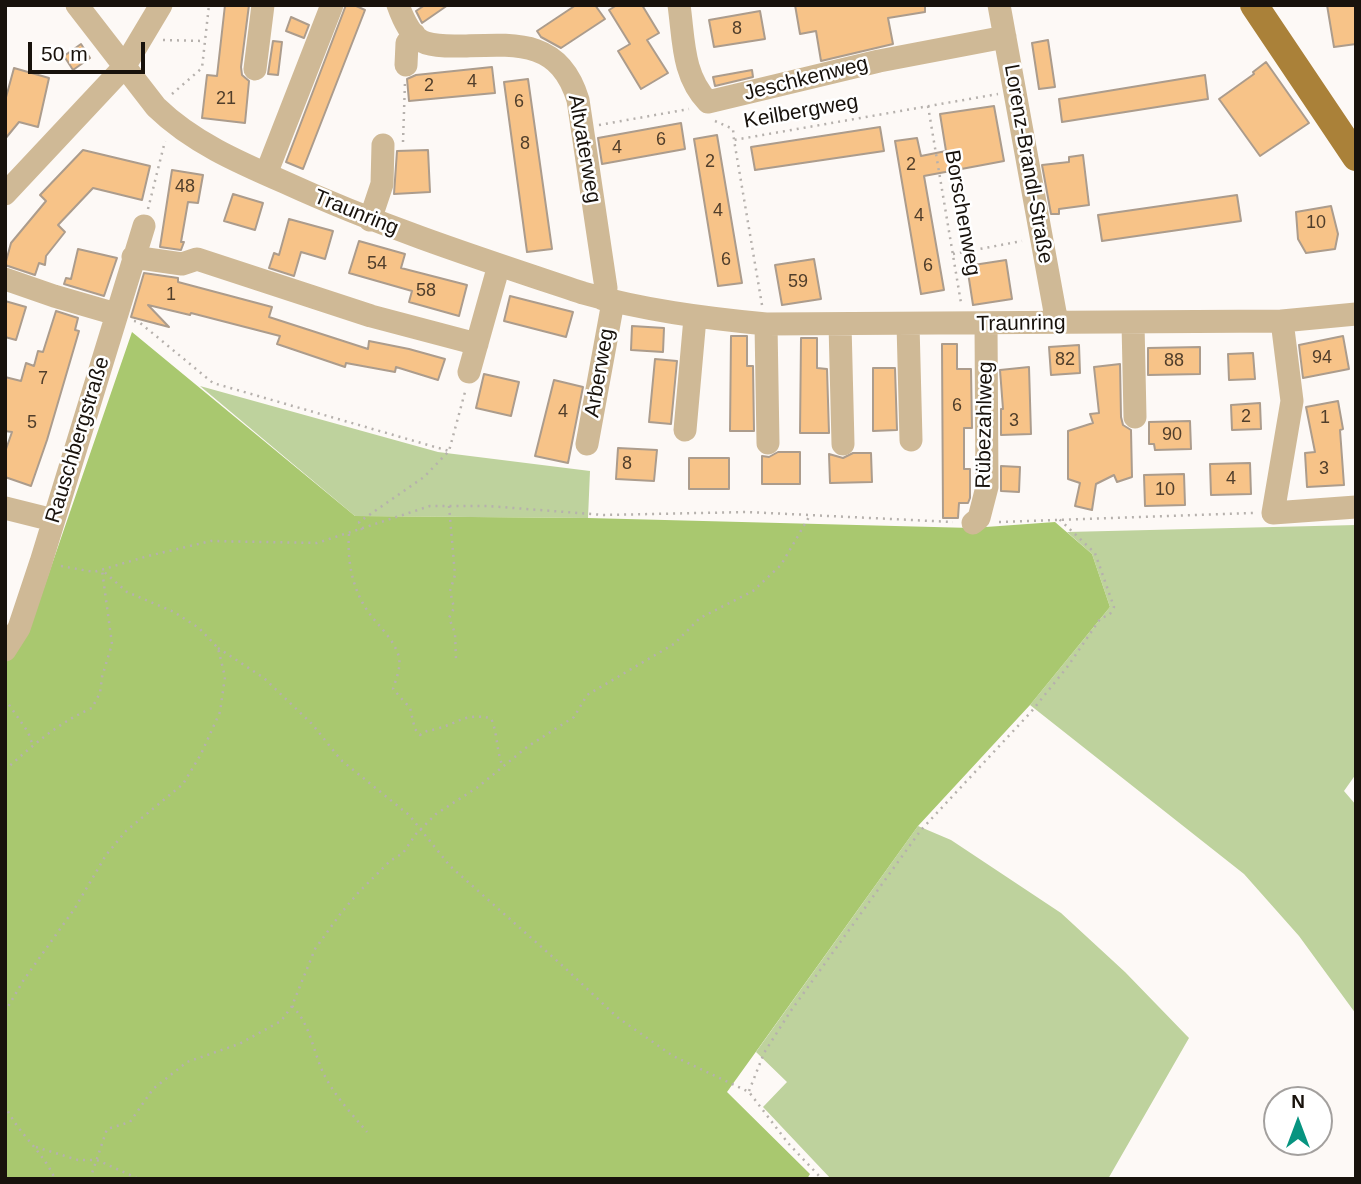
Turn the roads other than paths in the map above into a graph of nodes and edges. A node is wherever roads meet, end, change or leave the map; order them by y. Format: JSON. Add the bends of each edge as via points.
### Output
{"nodes":[{"id":1,"x":77,"y":5,"type":"edge"},
{"id":2,"x":160,"y":5,"type":"edge"},
{"id":3,"x":263,"y":5,"type":"edge"},
{"id":4,"x":332,"y":5,"type":"edge"},
{"id":5,"x":398,"y":5,"type":"edge"},
{"id":6,"x":679,"y":5,"type":"edge"},
{"id":7,"x":999,"y":5,"type":"edge"},
{"id":8,"x":1254,"y":5,"type":"edge"},
{"id":9,"x":414,"y":34,"type":"junction"},
{"id":10,"x":1005,"y":37,"type":"junction"},
{"id":11,"x":406,"y":65,"type":"road end"},
{"id":12,"x":124,"y":67,"type":"junction"},
{"id":13,"x":255,"y":69,"type":"dead end"},
{"id":14,"x":383,"y":145,"type":"road end"},
{"id":15,"x":1356,"y":157,"type":"edge"},
{"id":16,"x":266,"y":174,"type":"junction"},
{"id":17,"x":5,"y":194,"type":"edge"},
{"id":18,"x":370,"y":220,"type":"junction"},
{"id":19,"x":144,"y":226,"type":"road end"},
{"id":20,"x":133,"y":257,"type":"junction"},
{"id":21,"x":499,"y":265,"type":"junction"},
{"id":22,"x":5,"y":279,"type":"edge"},
{"id":23,"x":608,"y":300,"type":"junction"},
{"id":24,"x":116,"y":314,"type":"junction"},
{"id":25,"x":1356,"y":314,"type":"edge"},
{"id":26,"x":695,"y":317,"type":"junction"},
{"id":27,"x":1282,"y":321,"type":"junction"},
{"id":28,"x":1057,"y":323,"type":"junction"},
{"id":29,"x":1133,"y":323,"type":"junction"},
{"id":30,"x":766,"y":324,"type":"junction"},
{"id":31,"x":840,"y":324,"type":"junction"},
{"id":32,"x":908,"y":324,"type":"junction"},
{"id":33,"x":975,"y":324,"type":"junction"},
{"id":34,"x":477,"y":344,"type":"junction"},
{"id":35,"x":469,"y":372,"type":"road end"},
{"id":36,"x":1135,"y":416,"type":"dead end"},
{"id":37,"x":685,"y":430,"type":"dead end"},
{"id":38,"x":911,"y":440,"type":"dead end"},
{"id":39,"x":768,"y":443,"type":"dead end"},
{"id":40,"x":587,"y":444,"type":"dead end"},
{"id":41,"x":843,"y":444,"type":"dead end"},
{"id":42,"x":1356,"y":507,"type":"edge"},
{"id":43,"x":5,"y":508,"type":"edge"},
{"id":44,"x":53,"y":520,"type":"junction"},
{"id":45,"x":973,"y":523,"type":"road end"},
{"id":46,"x":5,"y":650,"type":"edge"}],
"edges":[{"from":1,"to":12,"type":"street","name":"Traunring"},
{"from":2,"to":12,"type":"street"},
{"from":3,"to":13,"type":"street"},
{"from":4,"to":16,"type":"street"},
{"from":5,"to":9,"type":"street"},
{"from":6,"to":10,"type":"street","name":"Jeschkenweg","via":[[689,74],[708,102]]},
{"from":7,"to":10,"type":"street","name":"Lorenz-Brandl-Straße"},
{"from":8,"to":15,"type":"main road"},
{"from":9,"to":11,"type":"street","via":[[407,43]]},
{"from":9,"to":23,"type":"street","name":"Altvaterweg","via":[[425,43],[447,46],[507,44],[542,51],[570,78],[578,100]]},
{"from":10,"to":28,"type":"street","name":"Lorenz-Brandl-Straße"},
{"from":12,"to":16,"type":"street","name":"Traunring","via":[[163,114],[224,155]]},
{"from":12,"to":17,"type":"street"},
{"from":14,"to":18,"type":"street","via":[[382,184]]},
{"from":16,"to":18,"type":"street","name":"Traunring"},
{"from":18,"to":21,"type":"street","name":"Traunring"},
{"from":19,"to":20,"type":"street","name":"Rauschbergstraße"},
{"from":20,"to":24,"type":"street","name":"Rauschbergstraße"},
{"from":20,"to":34,"type":"street","via":[[182,264],[197,259],[371,316]]},
{"from":21,"to":23,"type":"street","name":"Traunring"},
{"from":21,"to":34,"type":"street"},
{"from":22,"to":24,"type":"street"},
{"from":23,"to":26,"type":"street","name":"Traunring"},
{"from":23,"to":40,"type":"street","name":"Arberweg"},
{"from":24,"to":44,"type":"street","name":"Rauschbergstraße"},
{"from":25,"to":27,"type":"street","name":"Traunring"},
{"from":26,"to":30,"type":"street","name":"Traunring"},
{"from":26,"to":37,"type":"street"},
{"from":27,"to":29,"type":"street","name":"Traunring"},
{"from":27,"to":42,"type":"street","via":[[1292,401],[1273,513]]},
{"from":28,"to":29,"type":"street","name":"Traunring"},
{"from":28,"to":33,"type":"street","name":"Traunring"},
{"from":29,"to":36,"type":"street"},
{"from":30,"to":31,"type":"street","name":"Traunring"},
{"from":30,"to":39,"type":"street"},
{"from":31,"to":32,"type":"street","name":"Traunring"},
{"from":31,"to":41,"type":"street"},
{"from":32,"to":33,"type":"street","name":"Traunring"},
{"from":32,"to":38,"type":"street"},
{"from":33,"to":45,"type":"street","name":"Rübezahlweg","via":[[987,487],[979,518]]},
{"from":34,"to":35,"type":"street"},
{"from":43,"to":44,"type":"street"},
{"from":44,"to":46,"type":"street","name":"Rauschbergstraße","via":[[19,628]]}]}
